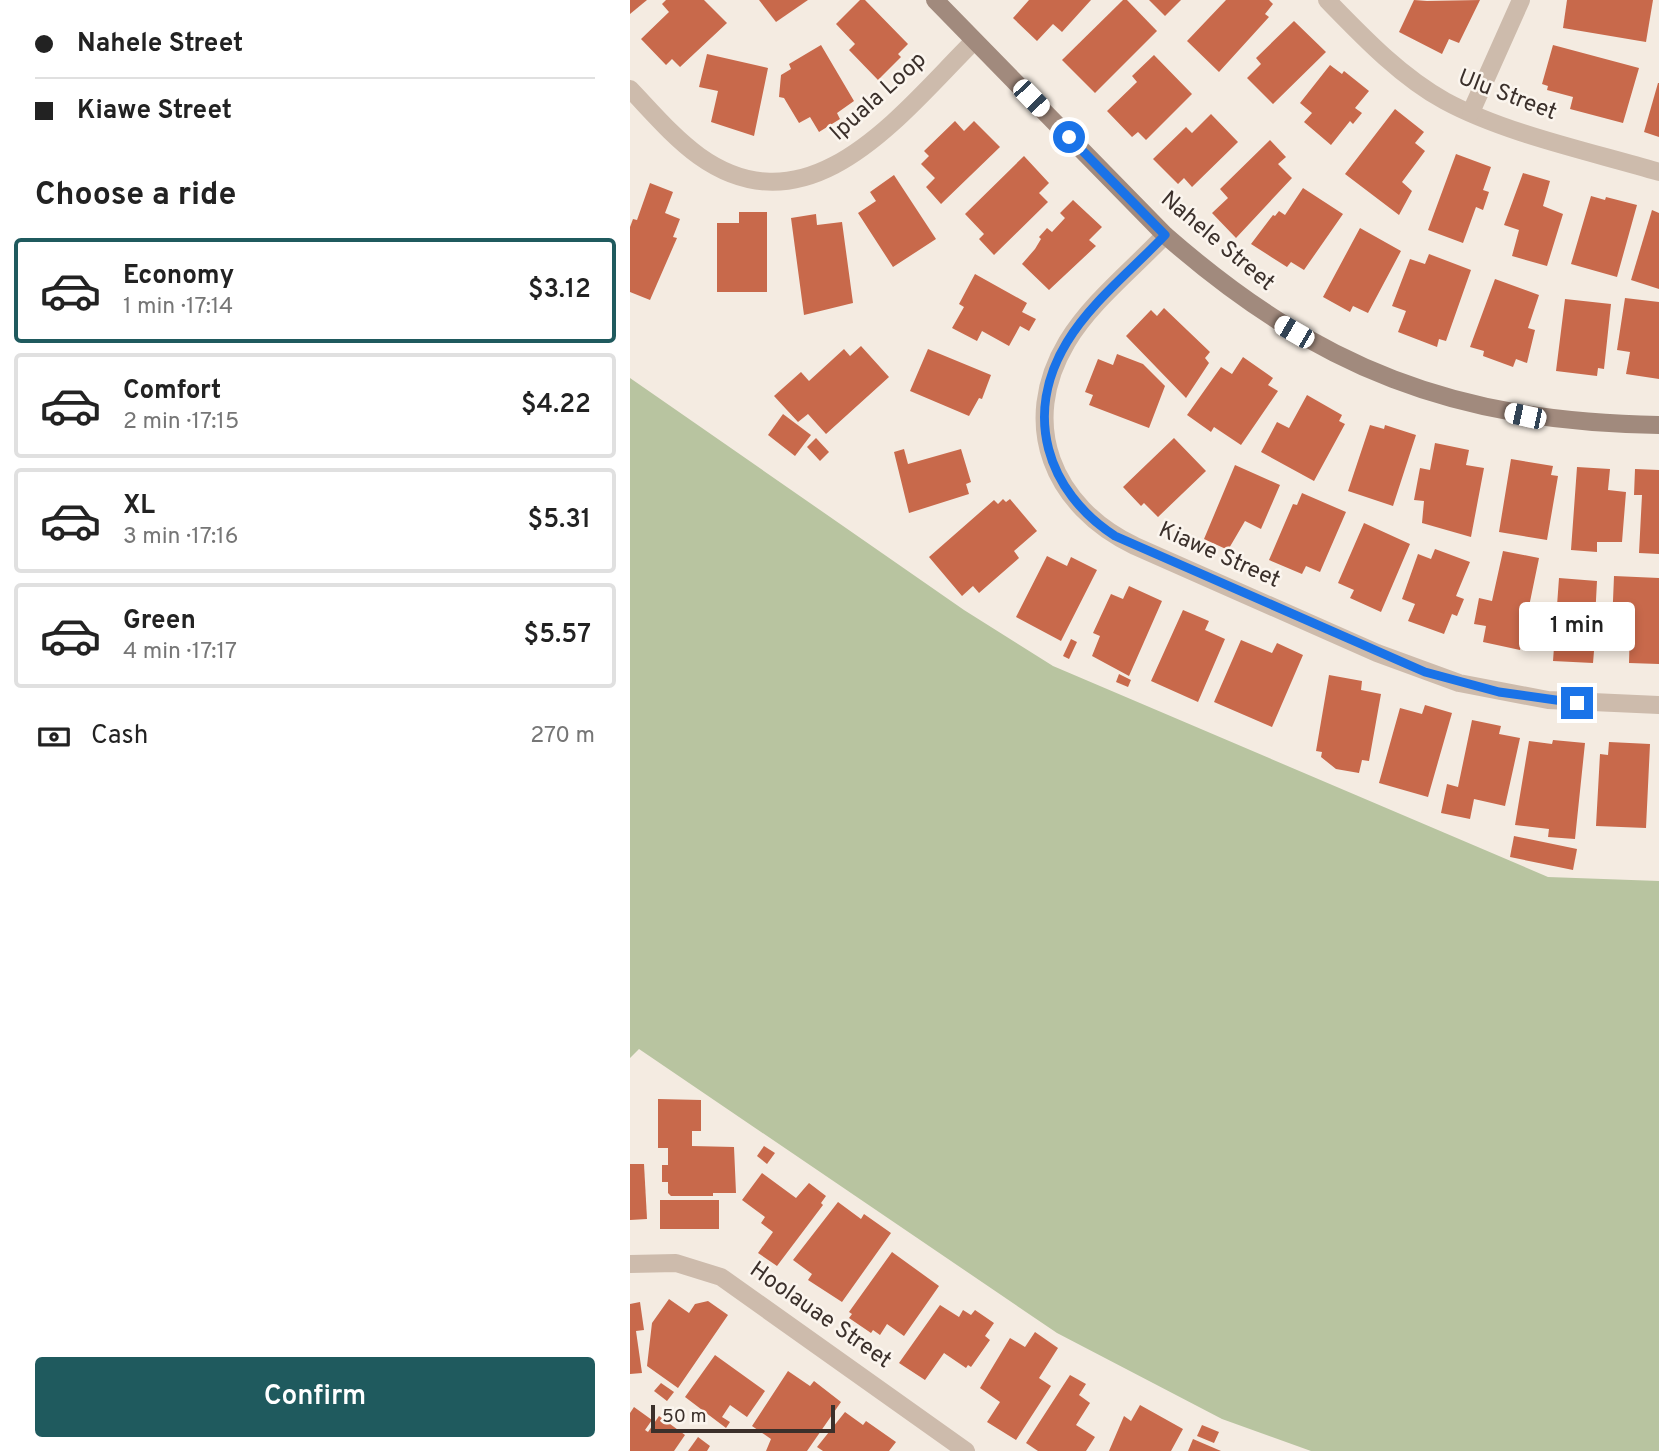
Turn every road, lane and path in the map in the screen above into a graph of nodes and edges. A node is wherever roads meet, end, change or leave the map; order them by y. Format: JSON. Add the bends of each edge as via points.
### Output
{"nodes":[{"id":1,"x":935,"y":0,"type":"edge"},
{"id":2,"x":1327,"y":0,"type":"edge"},
{"id":3,"x":1521,"y":0,"type":"edge"},
{"id":4,"x":974,"y":41,"type":"junction"},
{"id":5,"x":630,"y":89,"type":"edge"},
{"id":6,"x":1471,"y":112,"type":"junction"},
{"id":7,"x":1659,"y":172,"type":"edge"},
{"id":8,"x":1165,"y":235,"type":"junction"},
{"id":9,"x":1659,"y":425,"type":"edge"},
{"id":10,"x":1659,"y":705,"type":"edge"},
{"id":11,"x":630,"y":1264,"type":"edge"},
{"id":12,"x":966,"y":1451,"type":"edge"}],
"edges":[{"from":1,"to":4,"type":"street","name":"Nahele Street"},
{"from":2,"to":6,"type":"street","name":"Ulu Street","via":[[1413,79]]},
{"from":3,"to":6,"type":"street"},
{"from":4,"to":5,"type":"street","name":"Ipuala Loop","via":[[872,143],[849,160],[808,177],[746,177],[721,167],[684,144]]},
{"from":4,"to":8,"type":"street","name":"Nahele Street"},
{"from":6,"to":7,"type":"street","name":"Ulu Street"},
{"from":8,"to":9,"type":"street","name":"Nahele Street","via":[[1276,322],[1329,352],[1404,384],[1525,416]]},
{"from":8,"to":10,"type":"street","name":"Kiawe Street","via":[[1080,323],[1049,382],[1042,420],[1051,461],[1080,508],[1097,525],[1147,552],[1377,653],[1459,683],[1548,700]]},
{"from":11,"to":12,"type":"street","name":"Hoolauae Street","via":[[676,1263],[721,1277]]}]}
